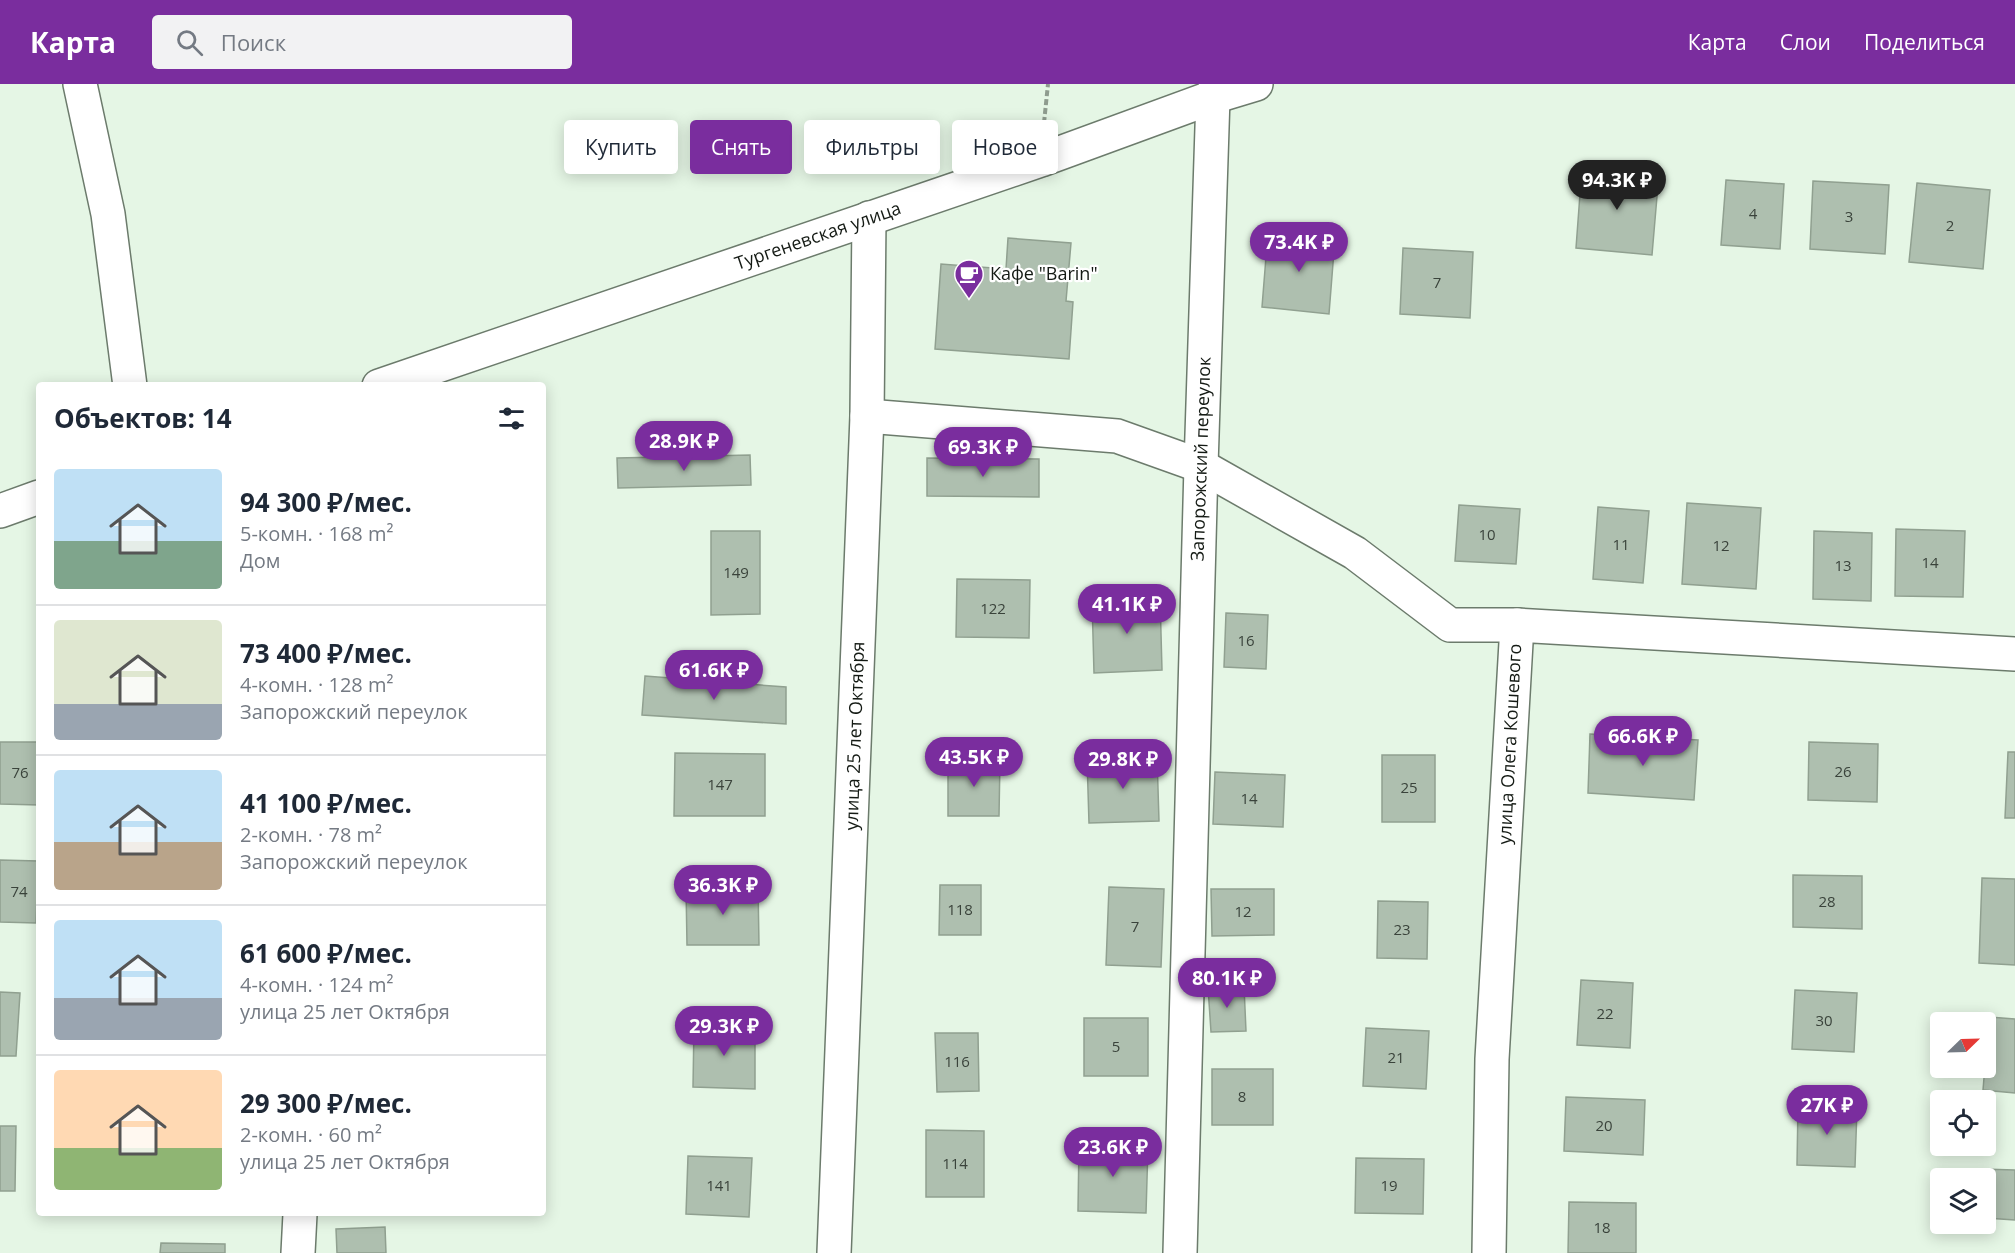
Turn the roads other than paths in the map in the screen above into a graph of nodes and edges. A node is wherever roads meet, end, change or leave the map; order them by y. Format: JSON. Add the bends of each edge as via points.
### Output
{"nodes":[{"id":1,"x":1257,"y":84,"type":"edge"},
{"id":2,"x":78,"y":85,"type":"edge"},
{"id":3,"x":1215,"y":91,"type":"edge"},
{"id":4,"x":869,"y":218,"type":"junction"},
{"id":5,"x":129,"y":382,"type":"edge"},
{"id":6,"x":391,"y":382,"type":"edge"},
{"id":7,"x":867,"y":416,"type":"junction"},
{"id":8,"x":1201,"y":466,"type":"junction"},
{"id":9,"x":36,"y":499,"type":"edge"},
{"id":10,"x":0,"y":511,"type":"edge"},
{"id":11,"x":1517,"y":625,"type":"junction"},
{"id":12,"x":2015,"y":654,"type":"edge"},
{"id":13,"x":300,"y":1216,"type":"edge"},
{"id":14,"x":298,"y":1253,"type":"edge"},
{"id":15,"x":834,"y":1253,"type":"edge"},
{"id":16,"x":1180,"y":1253,"type":"edge"},
{"id":17,"x":1489,"y":1253,"type":"edge"}],
"edges":[{"from":1,"to":3,"type":"street","name":"Тургеневская улица"},
{"from":2,"to":5,"type":"street","via":[[108,214]]},
{"from":3,"to":4,"type":"street","name":"Тургеневская улица","via":[[1041,160]]},
{"from":3,"to":8,"type":"street","name":"Запорожский переулок"},
{"from":4,"to":6,"type":"street","name":"Тургеневская улица"},
{"from":4,"to":7,"type":"street","name":"улица 25 лет Октября"},
{"from":7,"to":8,"type":"street","via":[[1117,436]]},
{"from":7,"to":15,"type":"street","name":"улица 25 лет Октября"},
{"from":8,"to":11,"type":"street","via":[[1355,553],[1450,625]]},
{"from":8,"to":16,"type":"street","name":"Запорожский переулок"},
{"from":9,"to":10,"type":"street"},
{"from":11,"to":12,"type":"street","name":"улица Олега Кошевого"},
{"from":11,"to":17,"type":"street","name":"улица Олега Кошевого","via":[[1492,1059]]},
{"from":13,"to":14,"type":"street"}]}
